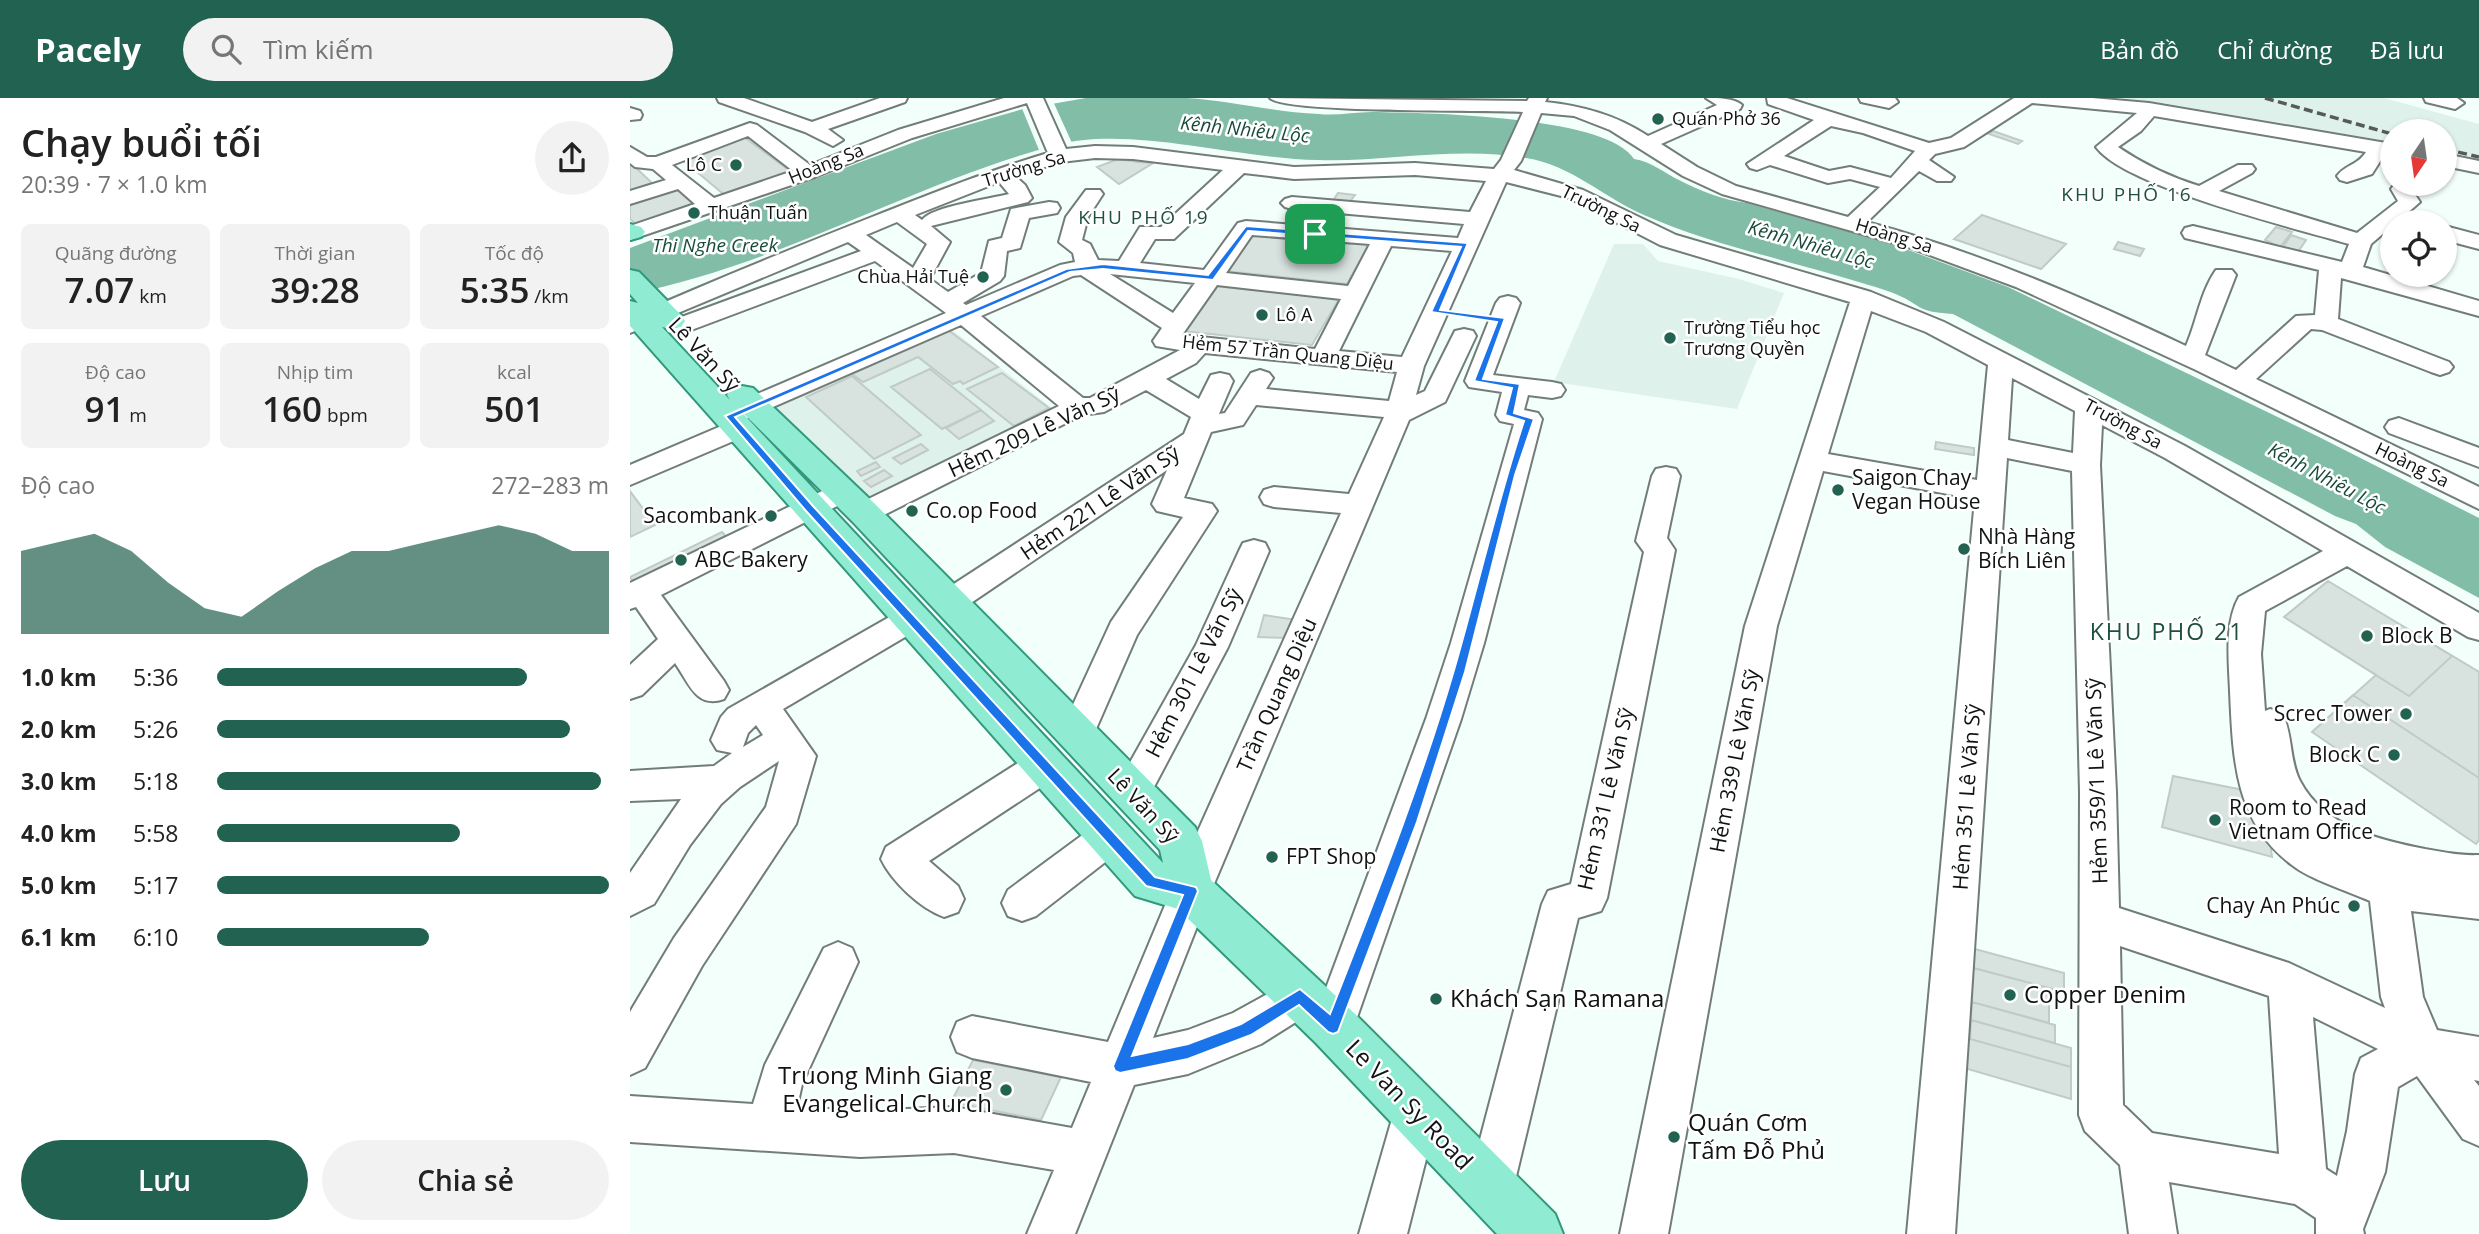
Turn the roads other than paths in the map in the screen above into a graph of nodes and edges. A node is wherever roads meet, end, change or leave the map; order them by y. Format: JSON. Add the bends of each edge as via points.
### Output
{"nodes":[{"id":1,"x":726,"y":98,"type":"edge"},
{"id":2,"x":788,"y":98,"type":"edge"},
{"id":3,"x":1279,"y":98,"type":"edge"},
{"id":4,"x":1776,"y":98,"type":"edge"},
{"id":5,"x":2027,"y":98,"type":"edge"},
{"id":6,"x":2433,"y":98,"type":"edge"},
{"id":7,"x":1031,"y":99,"type":"edge"},
{"id":8,"x":2043,"y":99,"type":"edge"},
{"id":9,"x":1335,"y":100,"type":"edge"},
{"id":10,"x":1478,"y":100,"type":"edge"},
{"id":11,"x":2107,"y":105,"type":"junction"},
{"id":12,"x":2453,"y":105,"type":"edge"},
{"id":13,"x":901,"y":106,"type":"edge"},
{"id":14,"x":1535,"y":106,"type":"edge"},
{"id":15,"x":1715,"y":107,"type":"edge"},
{"id":16,"x":757,"y":108,"type":"junction"},
{"id":17,"x":2149,"y":109,"type":"junction"},
{"id":18,"x":1869,"y":111,"type":"edge"},
{"id":19,"x":1738,"y":113,"type":"dead end"},
{"id":20,"x":1829,"y":119,"type":"junction"},
{"id":21,"x":812,"y":128,"type":"junction"},
{"id":22,"x":2296,"y":133,"type":"junction"},
{"id":23,"x":833,"y":140,"type":"junction"},
{"id":24,"x":1648,"y":142,"type":"junction"},
{"id":25,"x":1818,"y":145,"type":"dead end"},
{"id":26,"x":2380,"y":147,"type":"edge"},
{"id":27,"x":2287,"y":152,"type":"dead end"},
{"id":28,"x":630,"y":153,"type":"edge"},
{"id":29,"x":2380,"y":154,"type":"edge"},
{"id":30,"x":789,"y":156,"type":"junction"},
{"id":31,"x":1866,"y":158,"type":"dead end"},
{"id":32,"x":1066,"y":161,"type":"junction"},
{"id":33,"x":2457,"y":162,"type":"edge"},
{"id":34,"x":658,"y":163,"type":"junction"},
{"id":35,"x":1238,"y":167,"type":"junction"},
{"id":36,"x":1912,"y":167,"type":"junction"},
{"id":37,"x":2479,"y":167,"type":"edge"},
{"id":38,"x":1506,"y":168,"type":"junction"},
{"id":39,"x":2245,"y":169,"type":"dead end"},
{"id":40,"x":808,"y":173,"type":"junction"},
{"id":41,"x":2347,"y":176,"type":"dead end"},
{"id":42,"x":1936,"y":178,"type":"dead end"},
{"id":43,"x":1018,"y":179,"type":"junction"},
{"id":44,"x":680,"y":182,"type":"junction"},
{"id":45,"x":2201,"y":193,"type":"junction"},
{"id":46,"x":1093,"y":194,"type":"dead end"},
{"id":47,"x":630,"y":198,"type":"edge"},
{"id":48,"x":1292,"y":203,"type":"dead end"},
{"id":49,"x":712,"y":207,"type":"junction"},
{"id":50,"x":953,"y":207,"type":"junction"},
{"id":51,"x":1049,"y":208,"type":"dead end"},
{"id":52,"x":908,"y":220,"type":"junction"},
{"id":53,"x":1854,"y":223,"type":"junction"},
{"id":54,"x":2380,"y":231,"type":"edge"},
{"id":55,"x":1471,"y":232,"type":"junction"},
{"id":56,"x":631,"y":233,"type":"edge"},
{"id":57,"x":850,"y":233,"type":"junction"},
{"id":58,"x":2193,"y":233,"type":"dead end"},
{"id":59,"x":2457,"y":236,"type":"edge"},
{"id":60,"x":1383,"y":240,"type":"junction"},
{"id":61,"x":2361,"y":241,"type":"junction"},
{"id":62,"x":939,"y":242,"type":"junction"},
{"id":63,"x":2479,"y":242,"type":"edge"},
{"id":64,"x":815,"y":247,"type":"junction"},
{"id":65,"x":877,"y":253,"type":"junction"},
{"id":66,"x":839,"y":267,"type":"junction"},
{"id":67,"x":1084,"y":267,"type":"junction"},
{"id":68,"x":1126,"y":268,"type":"junction"},
{"id":69,"x":2350,"y":271,"type":"junction"},
{"id":70,"x":2224,"y":275,"type":"dead end"},
{"id":71,"x":630,"y":278,"type":"edge"},
{"id":72,"x":1210,"y":278,"type":"junction"},
{"id":73,"x":917,"y":281,"type":"junction"},
{"id":74,"x":1356,"y":294,"type":"junction"},
{"id":75,"x":1863,"y":298,"type":"junction"},
{"id":76,"x":955,"y":309,"type":"junction"},
{"id":77,"x":2479,"y":309,"type":"edge"},
{"id":78,"x":1436,"y":312,"type":"junction"},
{"id":79,"x":2326,"y":323,"type":"junction"},
{"id":80,"x":649,"y":324,"type":"edge"},
{"id":81,"x":1170,"y":333,"type":"junction"},
{"id":82,"x":1464,"y":336,"type":"dead end"},
{"id":83,"x":1198,"y":345,"type":"junction"},
{"id":84,"x":1275,"y":353,"type":"junction"},
{"id":85,"x":1323,"y":358,"type":"junction"},
{"id":86,"x":2191,"y":358,"type":"junction"},
{"id":87,"x":2001,"y":360,"type":"junction"},
{"id":88,"x":1411,"y":366,"type":"junction"},
{"id":89,"x":2440,"y":367,"type":"dead end"},
{"id":90,"x":1147,"y":379,"type":"junction"},
{"id":91,"x":2240,"y":380,"type":"junction"},
{"id":92,"x":1220,"y":381,"type":"dead end"},
{"id":93,"x":1517,"y":386,"type":"junction"},
{"id":94,"x":1552,"y":390,"type":"dead end"},
{"id":95,"x":1250,"y":396,"type":"junction"},
{"id":96,"x":2089,"y":405,"type":"junction"},
{"id":97,"x":1077,"y":407,"type":"junction"},
{"id":98,"x":1399,"y":412,"type":"junction"},
{"id":99,"x":741,"y":417,"type":"junction"},
{"id":100,"x":1202,"y":426,"type":"junction"},
{"id":101,"x":2399,"y":427,"type":"dead end"},
{"id":102,"x":1993,"y":446,"type":"junction"},
{"id":103,"x":2479,"y":459,"type":"edge"},
{"id":104,"x":1812,"y":460,"type":"junction"},
{"id":105,"x":2086,"y":465,"type":"junction"},
{"id":106,"x":630,"y":476,"type":"edge"},
{"id":107,"x":1666,"y":476,"type":"dead end"},
{"id":108,"x":2453,"y":485,"type":"junction"},
{"id":109,"x":1989,"y":492,"type":"junction"},
{"id":110,"x":1274,"y":497,"type":"dead end"},
{"id":111,"x":2479,"y":499,"type":"edge"},
{"id":112,"x":854,"y":502,"type":"junction"},
{"id":113,"x":1359,"y":505,"type":"junction"},
{"id":114,"x":809,"y":509,"type":"junction"},
{"id":115,"x":1254,"y":551,"type":"dead end"},
{"id":116,"x":2347,"y":552,"type":"junction"},
{"id":117,"x":636,"y":594,"type":"edge"},
{"id":118,"x":951,"y":601,"type":"junction"},
{"id":119,"x":911,"y":619,"type":"junction"},
{"id":120,"x":2479,"y":628,"type":"edge"},
{"id":121,"x":2247,"y":631,"type":"junction"},
{"id":122,"x":677,"y":641,"type":"junction"},
{"id":123,"x":630,"y":686,"type":"edge"},
{"id":124,"x":712,"y":690,"type":"dead end"},
{"id":125,"x":761,"y":705,"type":"junction"},
{"id":126,"x":1077,"y":735,"type":"junction"},
{"id":127,"x":729,"y":740,"type":"dead end"},
{"id":128,"x":788,"y":758,"type":"junction"},
{"id":129,"x":1045,"y":765,"type":"junction"},
{"id":130,"x":721,"y":781,"type":"junction"},
{"id":131,"x":630,"y":786,"type":"edge"},
{"id":132,"x":1132,"y":793,"type":"junction"},
{"id":133,"x":1108,"y":837,"type":"junction"},
{"id":134,"x":2479,"y":872,"type":"edge"},
{"id":135,"x":2388,"y":890,"type":"junction"},
{"id":136,"x":1191,"y":891,"type":"junction"},
{"id":137,"x":630,"y":898,"type":"edge"},
{"id":138,"x":944,"y":899,"type":"dead end"},
{"id":139,"x":2479,"y":901,"type":"edge"},
{"id":140,"x":1022,"y":903,"type":"dead end"},
{"id":141,"x":2100,"y":921,"type":"junction"},
{"id":142,"x":838,"y":962,"type":"dead end"},
{"id":143,"x":2289,"y":983,"type":"junction"},
{"id":144,"x":1316,"y":1011,"type":"junction"},
{"id":145,"x":972,"y":1037,"type":"dead end"},
{"id":146,"x":2423,"y":1049,"type":"junction"},
{"id":147,"x":630,"y":1053,"type":"edge"},
{"id":148,"x":2479,"y":1059,"type":"edge"},
{"id":149,"x":1120,"y":1066,"type":"junction"},
{"id":150,"x":1416,"y":1112,"type":"junction"},
{"id":151,"x":630,"y":1119,"type":"edge"},
{"id":152,"x":2479,"y":1123,"type":"edge"},
{"id":153,"x":769,"y":1128,"type":"junction"},
{"id":154,"x":1086,"y":1153,"type":"junction"},
{"id":155,"x":2141,"y":1154,"type":"junction"},
{"id":156,"x":2304,"y":1182,"type":"junction"},
{"id":157,"x":1490,"y":1189,"type":"junction"},
{"id":158,"x":2344,"y":1222,"type":"edge"},
{"id":159,"x":1051,"y":1234,"type":"edge"},
{"id":160,"x":1384,"y":1234,"type":"edge"},
{"id":161,"x":1535,"y":1234,"type":"edge"},
{"id":162,"x":1644,"y":1234,"type":"edge"},
{"id":163,"x":1931,"y":1234,"type":"edge"},
{"id":164,"x":2153,"y":1234,"type":"edge"}],
"edges":[{"from":1,"to":16,"type":"street"},
{"from":2,"to":16,"type":"street"},
{"from":3,"to":9,"type":"street","name":"Hoàng Sa"},
{"from":4,"to":20,"type":"street"},
{"from":5,"to":36,"type":"street"},
{"from":6,"to":12,"type":"street"},
{"from":7,"to":32,"type":"street"},
{"from":7,"to":40,"type":"street","name":"Hoàng Sa","via":[[895,137]]},
{"from":8,"to":11,"type":"street"},
{"from":8,"to":11,"type":"street","via":[[2084,115],[2108,109]]},
{"from":9,"to":10,"type":"street","name":"Hoàng Sa"},
{"from":10,"to":14,"type":"street","name":"Hoàng Sa"},
{"from":11,"to":17,"type":"street"},
{"from":13,"to":21,"type":"street"},
{"from":13,"to":23,"type":"street"},
{"from":14,"to":24,"type":"street","name":"Hoàng Sa","via":[[1600,109]]},
{"from":14,"to":38,"type":"street","name":"Trần Quang Diệu"},
{"from":15,"to":19,"type":"street"},
{"from":15,"to":24,"type":"street"},
{"from":16,"to":21,"type":"street"},
{"from":17,"to":22,"type":"street"},
{"from":17,"to":45,"type":"street","via":[[2138,128],[2106,147],[2169,183]]},
{"from":18,"to":20,"type":"street"},
{"from":18,"to":25,"type":"street"},
{"from":18,"to":36,"type":"street"},
{"from":20,"to":36,"type":"street","via":[[1763,161],[1828,177]]},
{"from":21,"to":23,"type":"street"},
{"from":22,"to":26,"type":"street"},
{"from":22,"to":27,"type":"street"},
{"from":23,"to":30,"type":"street"},
{"from":24,"to":53,"type":"street","name":"Hoàng Sa","via":[[1720,186]]},
{"from":28,"to":34,"type":"street","via":[[642,163]]},
{"from":29,"to":41,"type":"street","via":[[2365,170]]},
{"from":30,"to":34,"type":"street","via":[[750,129]]},
{"from":30,"to":40,"type":"street"},
{"from":31,"to":36,"type":"street"},
{"from":32,"to":35,"type":"street","name":"Trường Sa","via":[[1095,152],[1133,153]]},
{"from":32,"to":43,"type":"street","name":"Trường Sa"},
{"from":33,"to":37,"type":"street"},
{"from":34,"to":44,"type":"street"},
{"from":35,"to":38,"type":"street","name":"Trường Sa","via":[[1294,173]]},
{"from":35,"to":68,"type":"street","via":[[1166,234],[1148,232]]},
{"from":36,"to":42,"type":"street"},
{"from":36,"to":53,"type":"street"},
{"from":38,"to":55,"type":"street","name":"Trần Quang Diệu","via":[[1492,186]]},
{"from":38,"to":75,"type":"street","name":"Trường Sa","via":[[1693,248]]},
{"from":39,"to":45,"type":"street"},
{"from":40,"to":49,"type":"street","name":"Hoàng Sa"},
{"from":43,"to":50,"type":"street","name":"Trường Sa"},
{"from":43,"to":50,"type":"street","via":[[1021,198]]},
{"from":44,"to":47,"type":"street"},
{"from":44,"to":49,"type":"street"},
{"from":45,"to":61,"type":"street"},
{"from":46,"to":67,"type":"street","via":[[1077,217],[1070,242],[1082,249],[1087,260]]},
{"from":48,"to":55,"type":"street"},
{"from":49,"to":56,"type":"street","name":"Hoàng Sa"},
{"from":50,"to":52,"type":"street","name":"Trường Sa"},
{"from":50,"to":62,"type":"street","via":[[971,222]]},
{"from":51,"to":76,"type":"street","via":[[1019,214],[1012,243],[997,246],[992,276]]},
{"from":52,"to":57,"type":"street","name":"Trường Sa"},
{"from":52,"to":62,"type":"street"},
{"from":53,"to":86,"type":"street","name":"Hoàng Sa","via":[[2001,272]]},
{"from":54,"to":61,"type":"street"},
{"from":55,"to":60,"type":"street"},
{"from":55,"to":78,"type":"street","name":"Trần Quang Diệu"},
{"from":57,"to":64,"type":"street","name":"Trường Sa"},
{"from":57,"to":65,"type":"street"},
{"from":58,"to":69,"type":"street"},
{"from":59,"to":63,"type":"street"},
{"from":60,"to":72,"type":"street","via":[[1246,228]]},
{"from":60,"to":74,"type":"street"},
{"from":61,"to":69,"type":"street"},
{"from":62,"to":73,"type":"street"},
{"from":64,"to":66,"type":"street"},
{"from":64,"to":80,"type":"street","name":"Trường Sa"},
{"from":65,"to":66,"type":"street"},
{"from":65,"to":73,"type":"street"},
{"from":66,"to":80,"type":"street"},
{"from":67,"to":68,"type":"street"},
{"from":67,"to":76,"type":"street"},
{"from":67,"to":81,"type":"street"},
{"from":68,"to":72,"type":"street"},
{"from":69,"to":77,"type":"street"},
{"from":69,"to":79,"type":"street","via":[[2330,271]]},
{"from":70,"to":86,"type":"street","via":[[2216,288],[2203,341]]},
{"from":71,"to":80,"type":"main road","name":"Lê Văn Sỹ"},
{"from":72,"to":74,"type":"street"},
{"from":72,"to":81,"type":"street"},
{"from":73,"to":76,"type":"street"},
{"from":74,"to":85,"type":"street"},
{"from":75,"to":87,"type":"street","name":"Trường Sa"},
{"from":75,"to":104,"type":"street","name":"Hẻm 339 Lê Văn Sỹ"},
{"from":76,"to":97,"type":"street"},
{"from":76,"to":99,"type":"street"},
{"from":78,"to":88,"type":"street","name":"Trần Quang Diệu"},
{"from":78,"to":93,"type":"street","via":[[1505,311],[1478,381]]},
{"from":79,"to":89,"type":"street"},
{"from":79,"to":91,"type":"street","via":[[2305,321]]},
{"from":80,"to":99,"type":"main road","name":"Lê Văn Sỹ"},
{"from":81,"to":83,"type":"street","name":"Hẻm 57 Trần Quang Diệu"},
{"from":82,"to":98,"type":"street","via":[[1436,396]]},
{"from":83,"to":84,"type":"street","name":"Hẻm 57 Trần Quang Diệu"},
{"from":83,"to":90,"type":"street","name":"Hẻm 209 Lê Văn Sỹ","via":[[1187,358]]},
{"from":84,"to":85,"type":"street","name":"Hẻm 57 Trần Quang Diệu"},
{"from":84,"to":95,"type":"street"},
{"from":85,"to":88,"type":"street","name":"Hẻm 57 Trần Quang Diệu"},
{"from":86,"to":91,"type":"street","name":"Hoàng Sa"},
{"from":87,"to":96,"type":"street","name":"Trường Sa"},
{"from":87,"to":102,"type":"street","name":"Hẻm 351 Lê Văn Sỹ"},
{"from":88,"to":98,"type":"street","name":"Trần Quang Diệu"},
{"from":90,"to":97,"type":"street","name":"Hẻm 209 Lê Văn Sỹ","via":[[1095,406]]},
{"from":90,"to":100,"type":"street"},
{"from":91,"to":108,"type":"street","name":"Hoàng Sa"},
{"from":92,"to":100,"type":"street"},
{"from":93,"to":94,"type":"street"},
{"from":93,"to":144,"type":"street","via":[[1509,415],[1529,419],[1455,684],[1410,822]]},
{"from":95,"to":98,"type":"street"},
{"from":95,"to":100,"type":"street","via":[[1234,419]]},
{"from":96,"to":105,"type":"street","name":"Hẻm 359/1 Lê Văn Sỹ"},
{"from":96,"to":116,"type":"street","name":"Trường Sa"},
{"from":97,"to":112,"type":"street","name":"Hẻm 209 Lê Văn Sỹ"},
{"from":98,"to":113,"type":"street","name":"Trần Quang Diệu"},
{"from":99,"to":106,"type":"street"},
{"from":99,"to":112,"type":"main road","name":"Lê Văn Sỹ"},
{"from":99,"to":114,"type":"main road","name":"Lê Văn Sỹ"},
{"from":100,"to":118,"type":"lane","name":"Hẻm 221 Lê Văn Sỹ"},
{"from":100,"to":126,"type":"street","via":[[1167,504],[1202,511],[1122,631]]},
{"from":101,"to":103,"type":"street"},
{"from":102,"to":105,"type":"street"},
{"from":102,"to":109,"type":"street","name":"Hẻm 351 Lê Văn Sỹ"},
{"from":103,"to":108,"type":"street"},
{"from":104,"to":109,"type":"street"},
{"from":104,"to":162,"type":"street","name":"Hẻm 339 Lê Văn Sỹ","via":[[1761,626]]},
{"from":105,"to":141,"type":"street","name":"Hẻm 359/1 Lê Văn Sỹ"},
{"from":107,"to":157,"type":"street","name":"Hẻm 331 Lê Văn Sỹ","via":[[1651,541],[1660,550],[1587,898],[1562,904]]},
{"from":108,"to":111,"type":"street","name":"Hoàng Sa"},
{"from":109,"to":163,"type":"street","name":"Hẻm 351 Lê Văn Sỹ"},
{"from":110,"to":113,"type":"street"},
{"from":112,"to":114,"type":"street","name":"Hẻm 209 Lê Văn Sỹ"},
{"from":112,"to":118,"type":"main road","name":"Lê Văn Sỹ"},
{"from":113,"to":136,"type":"street","name":"Trần Quang Diệu"},
{"from":114,"to":117,"type":"street","name":"Hẻm 209 Lê Văn Sỹ"},
{"from":114,"to":119,"type":"main road","name":"Lê Văn Sỹ"},
{"from":115,"to":132,"type":"street","name":"Hẻm 301 Lê Văn Sỹ","via":[[1212,647]]},
{"from":116,"to":120,"type":"street","name":"Trường Sa"},
{"from":116,"to":121,"type":"street","via":[[2250,605]]},
{"from":117,"to":122,"type":"street"},
{"from":118,"to":126,"type":"main road","name":"Lê Văn Sỹ"},
{"from":119,"to":125,"type":"street"},
{"from":119,"to":129,"type":"main road","name":"Lê Văn Sỹ"},
{"from":121,"to":134,"type":"street","via":[[2264,664],[2276,763],[2297,805],[2323,831],[2361,850],[2400,862]]},
{"from":121,"to":135,"type":"street","via":[[2249,731],[2258,793],[2273,821],[2306,854]]},
{"from":122,"to":123,"type":"street"},
{"from":122,"to":124,"type":"street"},
{"from":125,"to":127,"type":"street","via":[[740,718],[731,728]]},
{"from":125,"to":128,"type":"street"},
{"from":126,"to":132,"type":"main road","name":"Lê Văn Sỹ"},
{"from":128,"to":130,"type":"street"},
{"from":128,"to":147,"type":"street","via":[[783,813],[688,952]]},
{"from":129,"to":133,"type":"main road","name":"Lê Văn Sỹ"},
{"from":129,"to":138,"type":"street","via":[[900,859]]},
{"from":130,"to":131,"type":"street"},
{"from":130,"to":137,"type":"street","via":[[696,808],[640,891]]},
{"from":132,"to":136,"type":"main road","name":"Lê Văn Sỹ","via":[[1180,841]]},
{"from":133,"to":136,"type":"main road","name":"Lê Văn Sỹ","via":[[1151,882]]},
{"from":133,"to":140,"type":"street"},
{"from":135,"to":139,"type":"street"},
{"from":135,"to":146,"type":"street","via":[[2402,997]]},
{"from":136,"to":144,"type":"main road","name":"Le Van Sy Road"},
{"from":136,"to":149,"type":"street","name":"Trần Quang Diệu"},
{"from":141,"to":143,"type":"street"},
{"from":141,"to":155,"type":"street","name":"Hẻm 359/1 Lê Văn Sỹ","via":[[2101,1115]]},
{"from":142,"to":153,"type":"street","via":[[781,1081]]},
{"from":143,"to":146,"type":"street"},
{"from":143,"to":156,"type":"street"},
{"from":144,"to":149,"type":"street","via":[[1246,1029],[1188,1052]]},
{"from":144,"to":150,"type":"main road","name":"Le Van Sy Road"},
{"from":145,"to":149,"type":"street"},
{"from":146,"to":148,"type":"street"},
{"from":146,"to":152,"type":"street"},
{"from":146,"to":158,"type":"street","via":[[2377,1074],[2370,1141]]},
{"from":149,"to":154,"type":"street","name":"Trần Quang Diệu"},
{"from":150,"to":157,"type":"main road","name":"Le Van Sy Road"},
{"from":150,"to":160,"type":"street"},
{"from":151,"to":153,"type":"street"},
{"from":153,"to":154,"type":"street","via":[[860,1134],[954,1130]]},
{"from":154,"to":159,"type":"street","name":"Trần Quang Diệu"},
{"from":155,"to":156,"type":"street"},
{"from":155,"to":164,"type":"street"},
{"from":156,"to":158,"type":"street"},
{"from":157,"to":161,"type":"main road","name":"Le Van Sy Road"}]}
